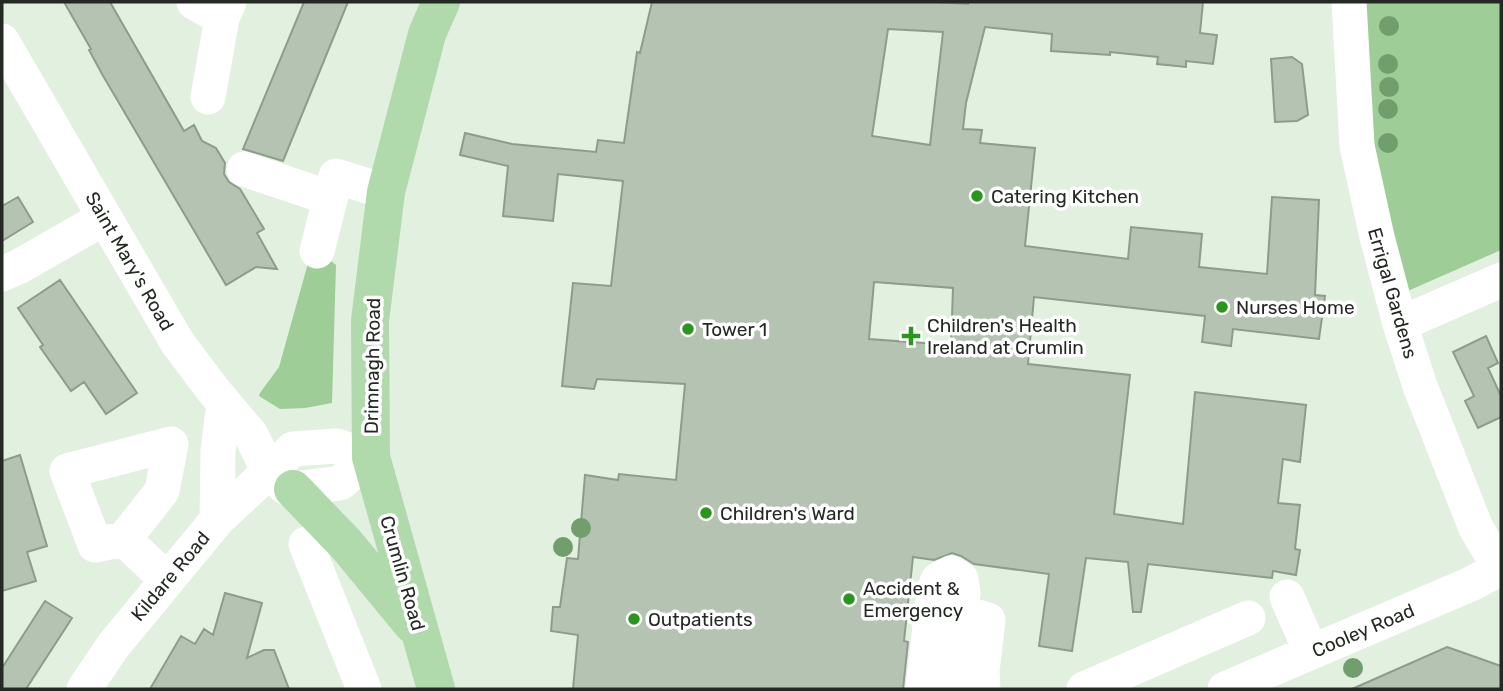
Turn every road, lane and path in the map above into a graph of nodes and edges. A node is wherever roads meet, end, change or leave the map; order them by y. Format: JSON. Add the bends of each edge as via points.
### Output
{"nodes":[{"id":1,"x":440,"y":2,"type":"edge"},
{"id":2,"x":1349,"y":2,"type":"edge"},
{"id":3,"x":215,"y":7,"type":"edge"},
{"id":4,"x":2,"y":41,"type":"edge"},
{"id":5,"x":208,"y":97,"type":"dead end"},
{"id":6,"x":244,"y":169,"type":"dead end"},
{"id":7,"x":386,"y":192,"type":"junction"},
{"id":8,"x":330,"y":198,"type":"junction"},
{"id":9,"x":104,"y":218,"type":"junction"},
{"id":10,"x":317,"y":251,"type":"dead end"},
{"id":11,"x":2,"y":274,"type":"edge"},
{"id":12,"x":1501,"y":281,"type":"edge"},
{"id":13,"x":1400,"y":324,"type":"junction"},
{"id":14,"x":224,"y":403,"type":"junction"},
{"id":15,"x":371,"y":457,"type":"junction"},
{"id":16,"x":281,"y":481,"type":"junction"},
{"id":17,"x":217,"y":520,"type":"junction"},
{"id":18,"x":124,"y":539,"type":"dead end"},
{"id":19,"x":306,"y":544,"type":"dead end"},
{"id":20,"x":1501,"y":569,"type":"edge"},
{"id":21,"x":166,"y":579,"type":"junction"},
{"id":22,"x":1287,"y":597,"type":"dead end"},
{"id":23,"x":961,"y":612,"type":"junction"},
{"id":24,"x":1248,"y":618,"type":"dead end"},
{"id":25,"x":420,"y":634,"type":"junction"},
{"id":26,"x":1311,"y":652,"type":"junction"},
{"id":27,"x":84,"y":689,"type":"edge"},
{"id":28,"x":364,"y":689,"type":"edge"},
{"id":29,"x":436,"y":689,"type":"edge"},
{"id":30,"x":923,"y":689,"type":"edge"},
{"id":31,"x":956,"y":689,"type":"edge"},
{"id":32,"x":983,"y":689,"type":"edge"},
{"id":33,"x":1084,"y":689,"type":"edge"},
{"id":34,"x":1225,"y":689,"type":"edge"}],
"edges":[{"from":1,"to":7,"type":"main road","name":"Drimnagh Road"},
{"from":2,"to":13,"type":"street","name":"Errigal Gardens","via":[[1357,146]]},
{"from":3,"to":5,"type":"street"},
{"from":4,"to":9,"type":"street","name":"Saint Mary's Road"},
{"from":6,"to":8,"type":"street"},
{"from":7,"to":8,"type":"street","via":[[336,176]]},
{"from":7,"to":15,"type":"main road","name":"Drimnagh Road","via":[[370,321]]},
{"from":8,"to":10,"type":"street"},
{"from":9,"to":11,"type":"street"},
{"from":9,"to":14,"type":"street","name":"Saint Mary's Road","via":[[177,342]]},
{"from":12,"to":13,"type":"street"},
{"from":13,"to":20,"type":"street","name":"Errigal Gardens","via":[[1476,528]]},
{"from":14,"to":16,"type":"street","name":"Saint Mary's Road"},
{"from":14,"to":17,"type":"street"},
{"from":15,"to":16,"type":"street","via":[[336,446],[293,449]]},
{"from":15,"to":25,"type":"main road","name":"Crumlin Road"},
{"from":16,"to":17,"type":"street","name":"Kildare Road"},
{"from":16,"to":25,"type":"main road","via":[[346,544]]},
{"from":17,"to":21,"type":"street","name":"Kildare Road"},
{"from":18,"to":21,"type":"street"},
{"from":19,"to":28,"type":"street"},
{"from":20,"to":26,"type":"street","name":"Cooley Road"},
{"from":21,"to":27,"type":"street","name":"Kildare Road"},
{"from":22,"to":26,"type":"street"},
{"from":23,"to":30,"type":"street","via":[[961,579],[951,573],[942,576],[934,590]]},
{"from":23,"to":31,"type":"street"},
{"from":23,"to":32,"type":"street","via":[[988,620]]},
{"from":24,"to":33,"type":"street"},
{"from":25,"to":29,"type":"main road","name":"Crumlin Road"},
{"from":26,"to":34,"type":"street","name":"Cooley Road"}]}
